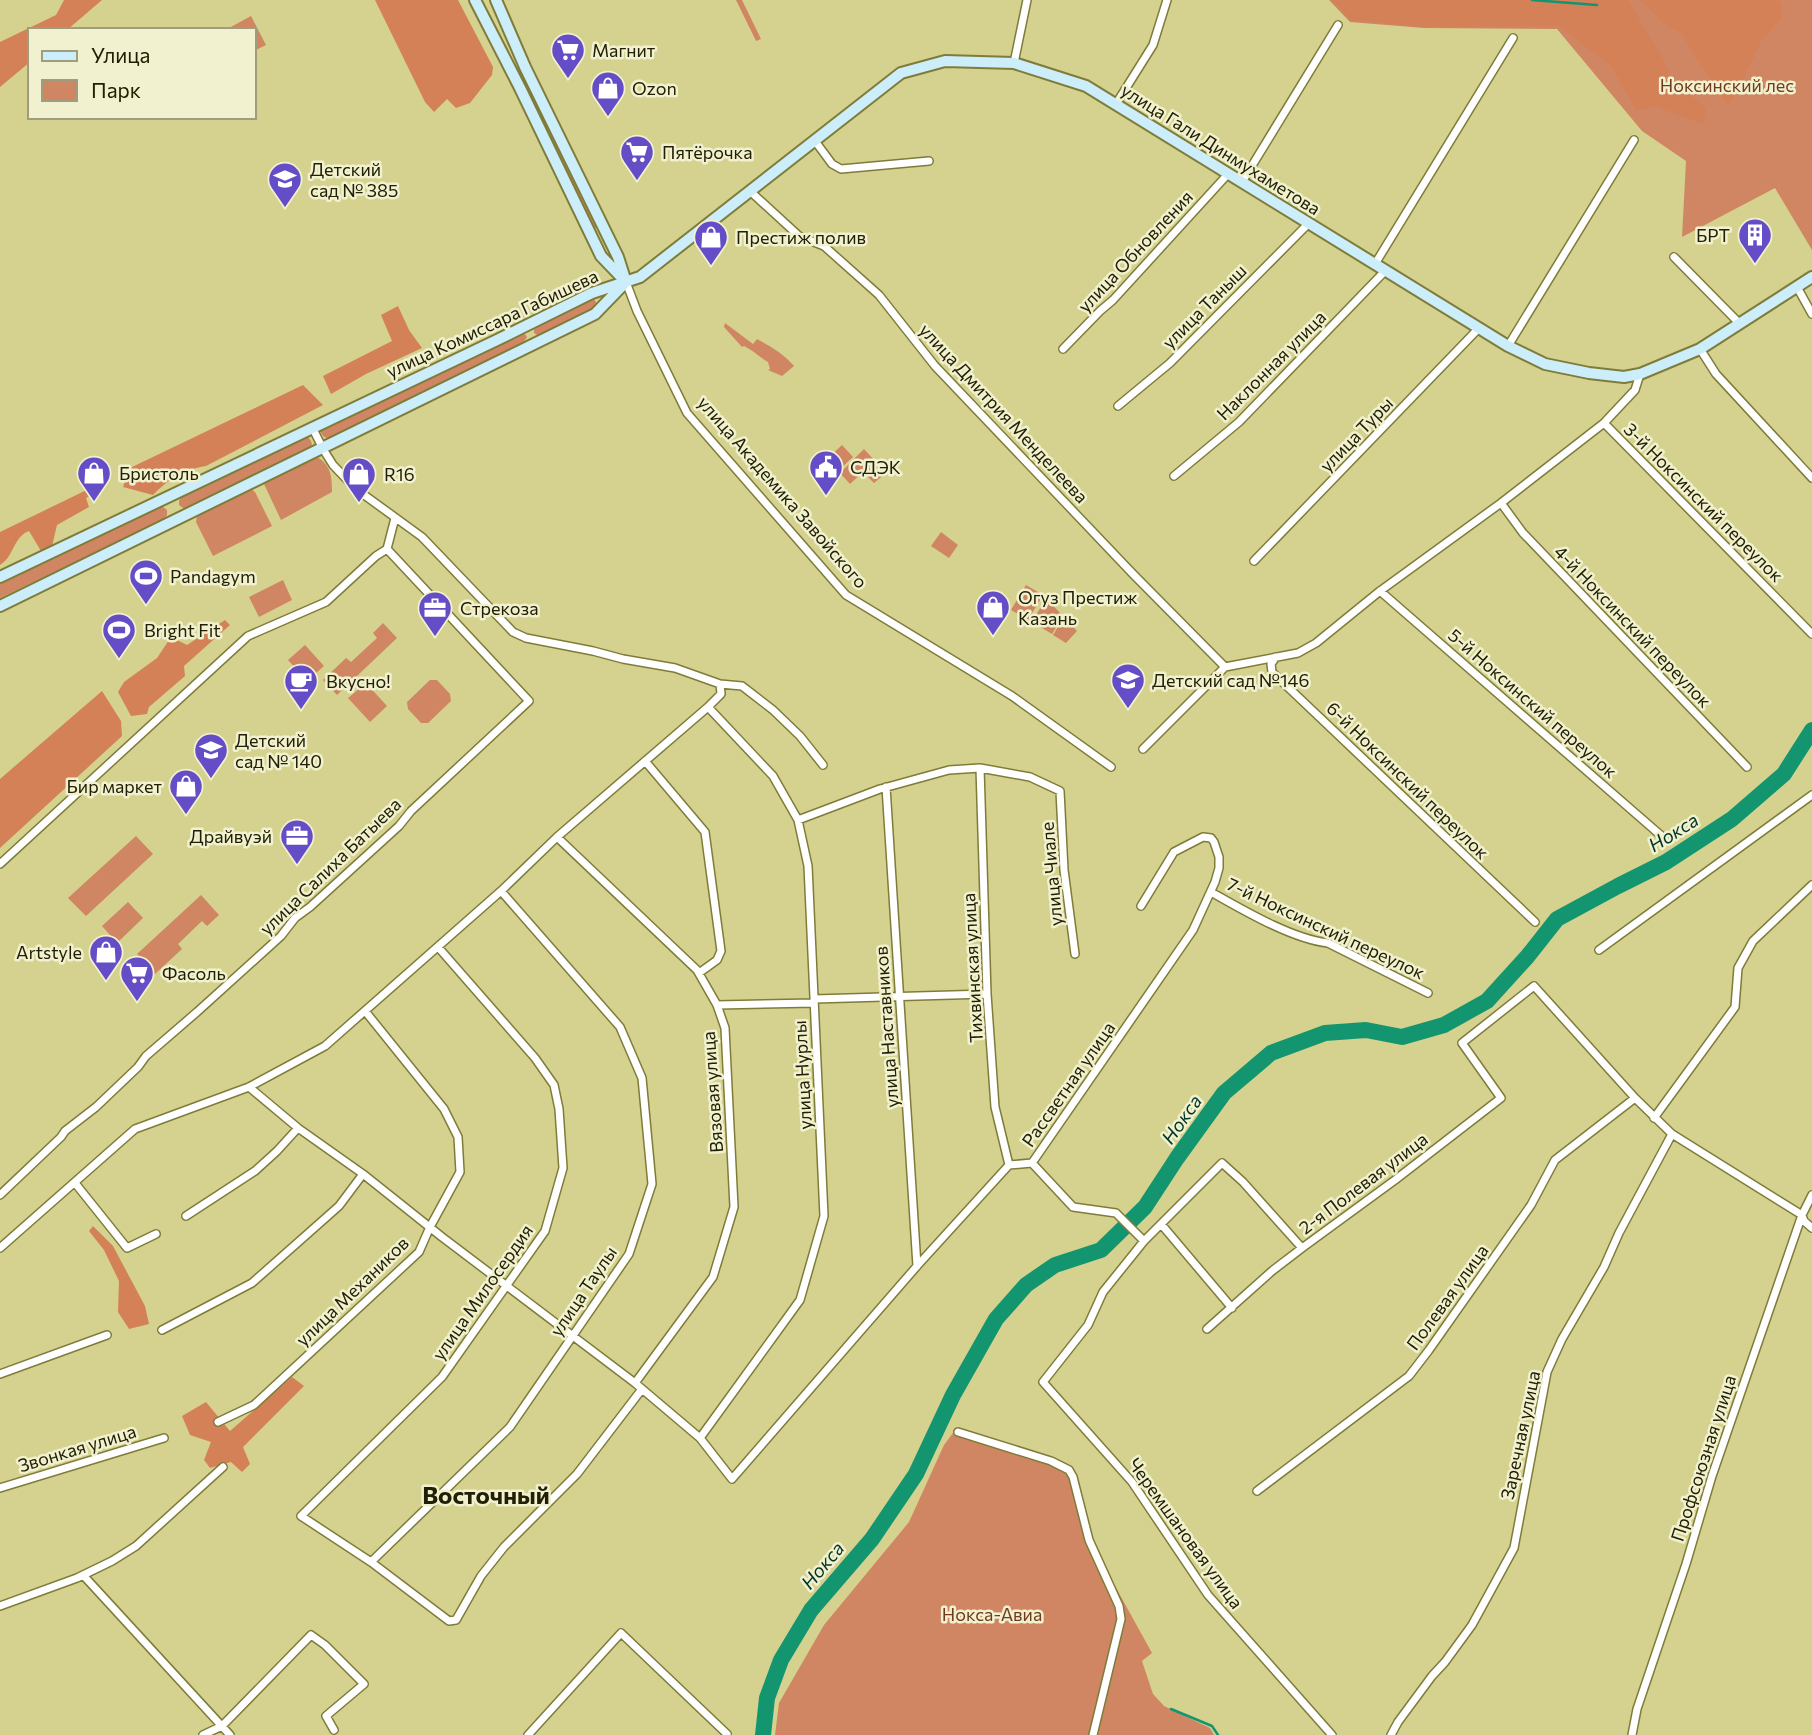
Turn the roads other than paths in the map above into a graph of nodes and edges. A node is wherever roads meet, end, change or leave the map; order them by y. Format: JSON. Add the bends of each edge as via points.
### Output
{"nodes":[{"id":1,"x":475,"y":0,"type":"edge"},
{"id":2,"x":496,"y":0,"type":"edge"},
{"id":3,"x":1027,"y":0,"type":"edge"},
{"id":4,"x":1167,"y":0,"type":"edge"},
{"id":5,"x":1338,"y":24,"type":"dead end"},
{"id":6,"x":1513,"y":38,"type":"dead end"},
{"id":7,"x":1014,"y":63,"type":"junction"},
{"id":8,"x":532,"y":81,"type":"junction"},
{"id":9,"x":520,"y":88,"type":"junction"},
{"id":10,"x":1116,"y":104,"type":"junction"},
{"id":11,"x":1634,"y":140,"type":"dead end"},
{"id":12,"x":815,"y":141,"type":"junction"},
{"id":13,"x":929,"y":162,"type":"dead end"},
{"id":14,"x":1228,"y":174,"type":"junction"},
{"id":15,"x":1242,"y":182,"type":"junction"},
{"id":16,"x":751,"y":192,"type":"junction"},
{"id":17,"x":1309,"y":223,"type":"junction"},
{"id":18,"x":1674,"y":257,"type":"dead end"},
{"id":19,"x":1375,"y":264,"type":"junction"},
{"id":20,"x":1386,"y":271,"type":"junction"},
{"id":21,"x":1812,"y":277,"type":"edge"},
{"id":22,"x":626,"y":282,"type":"junction"},
{"id":23,"x":1797,"y":287,"type":"junction"},
{"id":24,"x":1812,"y":314,"type":"edge"},
{"id":25,"x":528,"y":324,"type":"junction"},
{"id":26,"x":1740,"y":324,"type":"junction"},
{"id":27,"x":1479,"y":328,"type":"junction"},
{"id":28,"x":537,"y":343,"type":"junction"},
{"id":29,"x":1507,"y":346,"type":"junction"},
{"id":30,"x":1063,"y":349,"type":"dead end"},
{"id":31,"x":1700,"y":349,"type":"junction"},
{"id":32,"x":1640,"y":374,"type":"junction"},
{"id":33,"x":1118,"y":406,"type":"dead end"},
{"id":34,"x":1604,"y":423,"type":"junction"},
{"id":35,"x":312,"y":427,"type":"junction"},
{"id":36,"x":323,"y":449,"type":"junction"},
{"id":37,"x":1174,"y":476,"type":"dead end"},
{"id":38,"x":1812,"y":478,"type":"edge"},
{"id":39,"x":168,"y":496,"type":"junction"},
{"id":40,"x":1501,"y":503,"type":"junction"},
{"id":41,"x":179,"y":518,"type":"junction"},
{"id":42,"x":395,"y":518,"type":"junction"},
{"id":43,"x":387,"y":549,"type":"junction"},
{"id":44,"x":1254,"y":561,"type":"dead end"},
{"id":45,"x":0,"y":577,"type":"edge"},
{"id":46,"x":1380,"y":591,"type":"junction"},
{"id":47,"x":0,"y":606,"type":"edge"},
{"id":48,"x":1812,"y":634,"type":"edge"},
{"id":49,"x":1276,"y":657,"type":"junction"},
{"id":50,"x":1225,"y":667,"type":"junction"},
{"id":51,"x":720,"y":684,"type":"junction"},
{"id":52,"x":708,"y":707,"type":"junction"},
{"id":53,"x":1143,"y":749,"type":"dead end"},
{"id":54,"x":645,"y":761,"type":"junction"},
{"id":55,"x":823,"y":765,"type":"dead end"},
{"id":56,"x":1111,"y":767,"type":"dead end"},
{"id":57,"x":1747,"y":767,"type":"dead end"},
{"id":58,"x":980,"y":768,"type":"junction"},
{"id":59,"x":887,"y":787,"type":"junction"},
{"id":60,"x":1812,"y":795,"type":"edge"},
{"id":61,"x":798,"y":820,"type":"junction"},
{"id":62,"x":557,"y":837,"type":"junction"},
{"id":63,"x":1665,"y":839,"type":"dead end"},
{"id":64,"x":0,"y":864,"type":"edge"},
{"id":65,"x":1812,"y":885,"type":"edge"},
{"id":66,"x":501,"y":891,"type":"junction"},
{"id":67,"x":1211,"y":892,"type":"junction"},
{"id":68,"x":1141,"y":906,"type":"dead end"},
{"id":69,"x":1535,"y":922,"type":"dead end"},
{"id":70,"x":438,"y":947,"type":"junction"},
{"id":71,"x":1599,"y":950,"type":"dead end"},
{"id":72,"x":1075,"y":954,"type":"dead end"},
{"id":73,"x":699,"y":973,"type":"junction"},
{"id":74,"x":1428,"y":993,"type":"dead end"},
{"id":75,"x":987,"y":994,"type":"junction"},
{"id":76,"x":900,"y":995,"type":"junction"},
{"id":77,"x":814,"y":1001,"type":"junction"},
{"id":78,"x":717,"y":1005,"type":"junction"},
{"id":79,"x":365,"y":1011,"type":"junction"},
{"id":80,"x":249,"y":1087,"type":"junction"},
{"id":81,"x":1635,"y":1098,"type":"junction"},
{"id":82,"x":1654,"y":1118,"type":"junction"},
{"id":83,"x":298,"y":1128,"type":"junction"},
{"id":84,"x":1672,"y":1134,"type":"junction"},
{"id":85,"x":1032,"y":1163,"type":"junction"},
{"id":86,"x":1009,"y":1165,"type":"junction"},
{"id":87,"x":363,"y":1174,"type":"junction"},
{"id":88,"x":75,"y":1183,"type":"junction"},
{"id":89,"x":0,"y":1195,"type":"edge"},
{"id":90,"x":1812,"y":1195,"type":"edge"},
{"id":91,"x":1802,"y":1214,"type":"junction"},
{"id":92,"x":186,"y":1216,"type":"dead end"},
{"id":93,"x":1161,"y":1224,"type":"junction"},
{"id":94,"x":429,"y":1227,"type":"junction"},
{"id":95,"x":1812,"y":1228,"type":"edge"},
{"id":96,"x":156,"y":1234,"type":"dead end"},
{"id":97,"x":1144,"y":1241,"type":"junction"},
{"id":98,"x":0,"y":1248,"type":"edge"},
{"id":99,"x":1303,"y":1248,"type":"junction"},
{"id":100,"x":917,"y":1266,"type":"junction"},
{"id":101,"x":508,"y":1286,"type":"junction"},
{"id":102,"x":1232,"y":1308,"type":"junction"},
{"id":103,"x":1207,"y":1329,"type":"dead end"},
{"id":104,"x":162,"y":1330,"type":"dead end"},
{"id":105,"x":107,"y":1335,"type":"dead end"},
{"id":106,"x":573,"y":1335,"type":"junction"},
{"id":107,"x":0,"y":1374,"type":"edge"},
{"id":108,"x":1043,"y":1382,"type":"joint"},
{"id":109,"x":635,"y":1383,"type":"junction"},
{"id":110,"x":642,"y":1389,"type":"junction"},
{"id":111,"x":218,"y":1422,"type":"dead end"},
{"id":112,"x":958,"y":1432,"type":"dead end"},
{"id":113,"x":163,"y":1438,"type":"dead end"},
{"id":114,"x":700,"y":1438,"type":"junction"},
{"id":115,"x":223,"y":1467,"type":"dead end"},
{"id":116,"x":0,"y":1488,"type":"edge"},
{"id":117,"x":1257,"y":1491,"type":"dead end"},
{"id":118,"x":371,"y":1562,"type":"junction"},
{"id":119,"x":83,"y":1575,"type":"junction"},
{"id":120,"x":0,"y":1606,"type":"edge"},
{"id":121,"x":222,"y":1726,"type":"junction"},
{"id":122,"x":334,"y":1730,"type":"dead end"},
{"id":123,"x":727,"y":1734,"type":"edge"},
{"id":124,"x":203,"y":1735,"type":"edge"},
{"id":125,"x":230,"y":1735,"type":"edge"},
{"id":126,"x":528,"y":1735,"type":"edge"},
{"id":127,"x":1093,"y":1735,"type":"edge"},
{"id":128,"x":1332,"y":1735,"type":"edge"},
{"id":129,"x":1391,"y":1735,"type":"edge"},
{"id":130,"x":1632,"y":1735,"type":"edge"}],
"edges":[{"from":1,"to":9,"type":"street","name":"улица Академика Завойского"},
{"from":2,"to":8,"type":"street","name":"улица Академика Завойского"},
{"from":3,"to":7,"type":"street"},
{"from":4,"to":10,"type":"street","via":[[1153,45]]},
{"from":5,"to":15,"type":"street"},
{"from":6,"to":19,"type":"street"},
{"from":7,"to":10,"type":"street","name":"улица Гали Динмухаметова","via":[[1086,86]]},
{"from":7,"to":12,"type":"street","name":"улица Гали Динмухаметова","via":[[945,61],[901,73]]},
{"from":8,"to":9,"type":"street"},
{"from":8,"to":22,"type":"street","name":"улица Академика Завойского"},
{"from":9,"to":22,"type":"street","name":"улица Академика Завойского","via":[[601,256]]},
{"from":10,"to":14,"type":"street","name":"улица Гали Динмухаметова"},
{"from":11,"to":29,"type":"street"},
{"from":12,"to":13,"type":"street","via":[[841,169]]},
{"from":12,"to":16,"type":"street","name":"улица Гали Динмухаметова"},
{"from":14,"to":15,"type":"street","name":"улица Гали Динмухаметова"},
{"from":14,"to":30,"type":"street","name":"улица Обновления"},
{"from":15,"to":17,"type":"street","name":"улица Гали Динмухаметова"},
{"from":16,"to":22,"type":"street","name":"улица Гали Динмухаметова","via":[[640,277]]},
{"from":16,"to":50,"type":"street","name":"улица Дмитрия Менделеева","via":[[799,236],[824,246],[879,295],[935,366]]},
{"from":17,"to":19,"type":"street","name":"улица Гали Динмухаметова"},
{"from":17,"to":33,"type":"street","name":"улица Таныш","via":[[1170,363]]},
{"from":18,"to":26,"type":"street"},
{"from":19,"to":20,"type":"street","name":"улица Гали Динмухаметова"},
{"from":20,"to":27,"type":"street","name":"улица Гали Динмухаметова"},
{"from":20,"to":37,"type":"street","name":"Наклонная улица","via":[[1239,422]]},
{"from":21,"to":23,"type":"street","name":"улица Гали Динмухаметова"},
{"from":22,"to":25,"type":"street","name":"улица Комиссара Габишева","via":[[592,292]]},
{"from":22,"to":28,"type":"street","name":"улица Комиссара Габишева","via":[[595,314]]},
{"from":22,"to":56,"type":"street","name":"улица Академика Завойского","via":[[687,413],[846,595],[1010,694]]},
{"from":23,"to":24,"type":"street"},
{"from":23,"to":26,"type":"street","name":"улица Гали Динмухаметова"},
{"from":25,"to":28,"type":"street"},
{"from":25,"to":35,"type":"street","name":"улица Комиссара Габишева"},
{"from":26,"to":31,"type":"street","name":"улица Гали Динмухаметова"},
{"from":27,"to":29,"type":"street","name":"улица Гали Динмухаметова"},
{"from":27,"to":44,"type":"street","name":"улица Туры"},
{"from":28,"to":36,"type":"street","name":"улица Комиссара Габишева"},
{"from":29,"to":32,"type":"street","name":"улица Гали Динмухаметова","via":[[1545,364],[1612,376]]},
{"from":31,"to":32,"type":"street","name":"улица Гали Динмухаметова"},
{"from":31,"to":38,"type":"street","via":[[1716,373]]},
{"from":32,"to":34,"type":"street","via":[[1635,390]]},
{"from":34,"to":40,"type":"street"},
{"from":34,"to":48,"type":"street","name":"3-й Ноксинский переулок"},
{"from":35,"to":36,"type":"street"},
{"from":35,"to":39,"type":"street","name":"улица Комиссара Габишева"},
{"from":36,"to":41,"type":"street","name":"улица Комиссара Габишева"},
{"from":36,"to":42,"type":"street","via":[[356,489]]},
{"from":39,"to":41,"type":"street"},
{"from":39,"to":45,"type":"street","name":"улица Комиссара Габишева"},
{"from":40,"to":46,"type":"street"},
{"from":40,"to":57,"type":"street","name":"4-й Ноксинский переулок","via":[[1523,533]]},
{"from":41,"to":47,"type":"street","name":"улица Комиссара Габишева"},
{"from":42,"to":43,"type":"street"},
{"from":42,"to":51,"type":"street","via":[[422,537],[519,636],[675,667]]},
{"from":43,"to":64,"type":"street","via":[[326,602],[248,636]]},
{"from":43,"to":89,"type":"street","name":"улица Салиха Батыева","via":[[530,701]]},
{"from":46,"to":49,"type":"street","via":[[1316,643]]},
{"from":46,"to":63,"type":"street","name":"5-й Ноксинский переулок"},
{"from":49,"to":50,"type":"street"},
{"from":49,"to":69,"type":"street","name":"6-й Ноксинский переулок","via":[[1272,672]]},
{"from":50,"to":53,"type":"street"},
{"from":51,"to":52,"type":"street","via":[[720,694]]},
{"from":51,"to":55,"type":"street","via":[[742,686],[773,710]]},
{"from":52,"to":54,"type":"street"},
{"from":52,"to":61,"type":"street","name":"улица Нурлы","via":[[773,776]]},
{"from":54,"to":62,"type":"street"},
{"from":54,"to":73,"type":"street","via":[[705,832],[721,951],[717,960]]},
{"from":58,"to":59,"type":"street","via":[[949,770]]},
{"from":58,"to":72,"type":"street","name":"улица Чиале","via":[[1030,777],[1060,791]]},
{"from":58,"to":75,"type":"street","name":"Тихвинская улица"},
{"from":59,"to":61,"type":"street"},
{"from":59,"to":76,"type":"street","name":"улица Наставников"},
{"from":60,"to":71,"type":"street"},
{"from":61,"to":77,"type":"street","name":"улица Нурлы","via":[[808,866]]},
{"from":62,"to":66,"type":"street"},
{"from":62,"to":73,"type":"street","name":"Вязовая улица"},
{"from":65,"to":82,"type":"street","via":[[1753,941],[1738,968],[1735,1007]]},
{"from":66,"to":70,"type":"street"},
{"from":66,"to":106,"type":"street","name":"улица Таулы","via":[[620,1027],[642,1078],[652,1184],[629,1254]]},
{"from":67,"to":68,"type":"street","name":"Рассветная улица","via":[[1219,857],[1211,838],[1203,837],[1174,852]]},
{"from":67,"to":74,"type":"street","name":"7-й Ноксинский переулок","via":[[1253,916],[1312,941],[1328,943]]},
{"from":67,"to":85,"type":"street","name":"Рассветная улица","via":[[1194,930]]},
{"from":70,"to":79,"type":"street"},
{"from":70,"to":101,"type":"street","name":"улица Милосердия","via":[[535,1058],[554,1085],[559,1109],[563,1168],[545,1231]]},
{"from":73,"to":78,"type":"street","name":"Вязовая улица"},
{"from":75,"to":76,"type":"street"},
{"from":75,"to":86,"type":"street","name":"Тихвинская улица","via":[[995,1107]]},
{"from":76,"to":77,"type":"street"},
{"from":76,"to":100,"type":"street","name":"улица Наставников"},
{"from":77,"to":78,"type":"street"},
{"from":77,"to":114,"type":"street","name":"улица Нурлы","via":[[824,1216],[800,1300]]},
{"from":78,"to":109,"type":"street","name":"Вязовая улица","via":[[725,1028],[734,1207],[713,1277]]},
{"from":79,"to":80,"type":"street","via":[[325,1046]]},
{"from":79,"to":94,"type":"street","name":"улица Механиков","via":[[444,1109],[458,1137],[460,1172]]},
{"from":80,"to":83,"type":"street"},
{"from":80,"to":88,"type":"street","via":[[135,1129]]},
{"from":81,"to":82,"type":"street"},
{"from":81,"to":99,"type":"street","name":"2-я Полевая улица","via":[[1534,986],[1462,1043],[1501,1098]]},
{"from":81,"to":117,"type":"street","name":"Полевая улица","via":[[1555,1160],[1531,1205],[1409,1376]]},
{"from":82,"to":84,"type":"street"},
{"from":83,"to":87,"type":"street"},
{"from":83,"to":92,"type":"street","via":[[255,1171]]},
{"from":84,"to":91,"type":"street"},
{"from":84,"to":129,"type":"street","name":"Заречная улица","via":[[1547,1372],[1514,1548],[1472,1625]]},
{"from":85,"to":86,"type":"street","name":"Рассветная улица"},
{"from":85,"to":97,"type":"street","via":[[1073,1207],[1116,1213]]},
{"from":86,"to":100,"type":"street","name":"Рассветная улица"},
{"from":87,"to":94,"type":"street"},
{"from":87,"to":104,"type":"street","via":[[339,1206],[252,1283]]},
{"from":88,"to":96,"type":"street","via":[[127,1248]]},
{"from":88,"to":98,"type":"street"},
{"from":90,"to":91,"type":"street","name":"Профсоюзная улица"},
{"from":91,"to":95,"type":"street"},
{"from":91,"to":130,"type":"street","name":"Профсоюзная улица","via":[[1712,1476]]},
{"from":93,"to":97,"type":"street","name":"2-я Полевая улица"},
{"from":93,"to":99,"type":"street","name":"2-я Полевая улица","via":[[1222,1163]]},
{"from":93,"to":102,"type":"street"},
{"from":94,"to":101,"type":"street"},
{"from":94,"to":111,"type":"street","name":"улица Механиков","via":[[419,1252],[254,1405]]},
{"from":97,"to":108,"type":"street","name":"2-я Полевая улица","via":[[1103,1292],[1088,1325]]},
{"from":99,"to":102,"type":"street"},
{"from":100,"to":114,"type":"street","name":"Рассветная улица","via":[[732,1479]]},
{"from":101,"to":106,"type":"street"},
{"from":101,"to":118,"type":"street","name":"улица Милосердия","via":[[442,1377],[302,1516]]},
{"from":102,"to":103,"type":"street"},
{"from":105,"to":107,"type":"street"},
{"from":106,"to":109,"type":"street"},
{"from":106,"to":118,"type":"street","name":"улица Таулы","via":[[510,1427]]},
{"from":108,"to":128,"type":"street","name":"Черемшановая улица","via":[[1132,1482],[1208,1595]]},
{"from":109,"to":110,"type":"street"},
{"from":110,"to":114,"type":"street"},
{"from":110,"to":118,"type":"street","via":[[577,1474],[504,1547],[456,1620],[449,1621]]},
{"from":112,"to":127,"type":"street","via":[[1051,1461],[1073,1477],[1089,1540],[1121,1619]]},
{"from":113,"to":116,"type":"street","name":"Звонкая улица"},
{"from":115,"to":119,"type":"street","via":[[136,1546]]},
{"from":119,"to":120,"type":"street"},
{"from":119,"to":121,"type":"street"},
{"from":121,"to":122,"type":"street","via":[[311,1635],[364,1684],[326,1717]]},
{"from":121,"to":124,"type":"street"},
{"from":121,"to":125,"type":"street"},
{"from":123,"to":126,"type":"street","via":[[621,1633]]}]}
